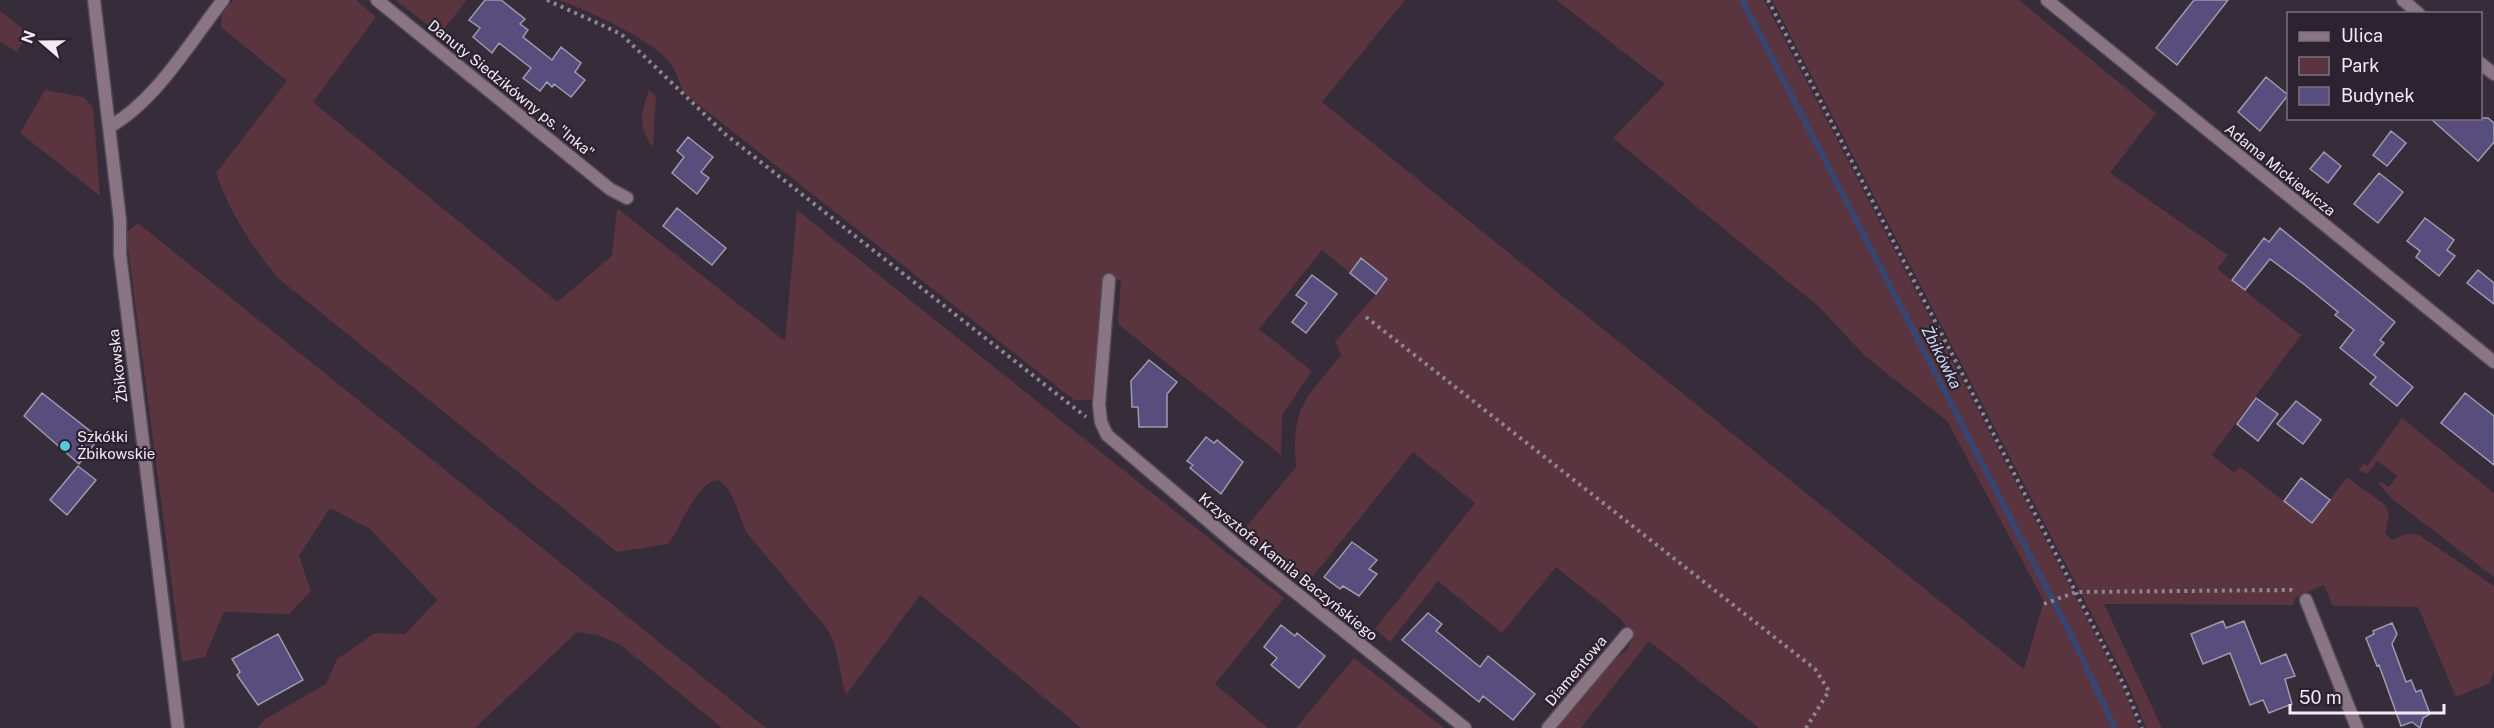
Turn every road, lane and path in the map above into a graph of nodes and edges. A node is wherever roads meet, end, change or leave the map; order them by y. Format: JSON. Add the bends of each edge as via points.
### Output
{"nodes":[{"id":1,"x":94,"y":0,"type":"edge"},
{"id":2,"x":223,"y":0,"type":"edge"},
{"id":3,"x":377,"y":0,"type":"edge"},
{"id":4,"x":547,"y":0,"type":"edge"},
{"id":5,"x":1768,"y":0,"type":"edge"},
{"id":6,"x":2047,"y":0,"type":"edge"},
{"id":7,"x":2403,"y":0,"type":"edge"},
{"id":8,"x":2417,"y":12,"type":"edge"},
{"id":9,"x":2482,"y":64,"type":"edge"},
{"id":10,"x":2494,"y":74,"type":"edge"},
{"id":11,"x":109,"y":127,"type":"junction"},
{"id":12,"x":627,"y":198,"type":"dead end"},
{"id":13,"x":1109,"y":280,"type":"dead end"},
{"id":14,"x":1366,"y":317,"type":"dead end"},
{"id":15,"x":2494,"y":362,"type":"edge"},
{"id":16,"x":1101,"y":422,"type":"junction"},
{"id":17,"x":2076,"y":592,"type":"junction"},
{"id":18,"x":2306,"y":600,"type":"joint"},
{"id":19,"x":2044,"y":604,"type":"dead end"},
{"id":20,"x":1627,"y":634,"type":"dead end"},
{"id":21,"x":178,"y":728,"type":"edge"},
{"id":22,"x":1465,"y":728,"type":"edge"},
{"id":23,"x":1548,"y":728,"type":"edge"},
{"id":24,"x":1806,"y":728,"type":"edge"},
{"id":25,"x":2142,"y":728,"type":"edge"},
{"id":26,"x":2357,"y":728,"type":"edge"}],
"edges":[{"from":1,"to":11,"type":"street","name":"Żbikowska"},
{"from":2,"to":11,"type":"street","via":[[145,100]]},
{"from":3,"to":12,"type":"street","name":"Danuty Siedzikówny ps. \"Inka\"","via":[[610,189]]},
{"from":4,"to":16,"type":"path","via":[[621,34],[725,134],[1086,418]]},
{"from":5,"to":17,"type":"path"},
{"from":6,"to":15,"type":"street","name":"Adama Mickiewicza"},
{"from":7,"to":8,"type":"street"},
{"from":9,"to":10,"type":"street"},
{"from":11,"to":21,"type":"street","name":"Żbikowska","via":[[120,254]]},
{"from":13,"to":16,"type":"street","via":[[1099,404]]},
{"from":14,"to":24,"type":"path","via":[[1815,669],[1829,691]]},
{"from":16,"to":22,"type":"street","name":"Krzysztofa Kamila Baczyńskiego","via":[[1107,435],[1240,549]]},
{"from":17,"to":18,"type":"path","via":[[2291,590]]},
{"from":17,"to":19,"type":"path"},
{"from":17,"to":25,"type":"path"},
{"from":18,"to":26,"type":"street"},
{"from":20,"to":23,"type":"street","name":"Diamentowa"}]}
